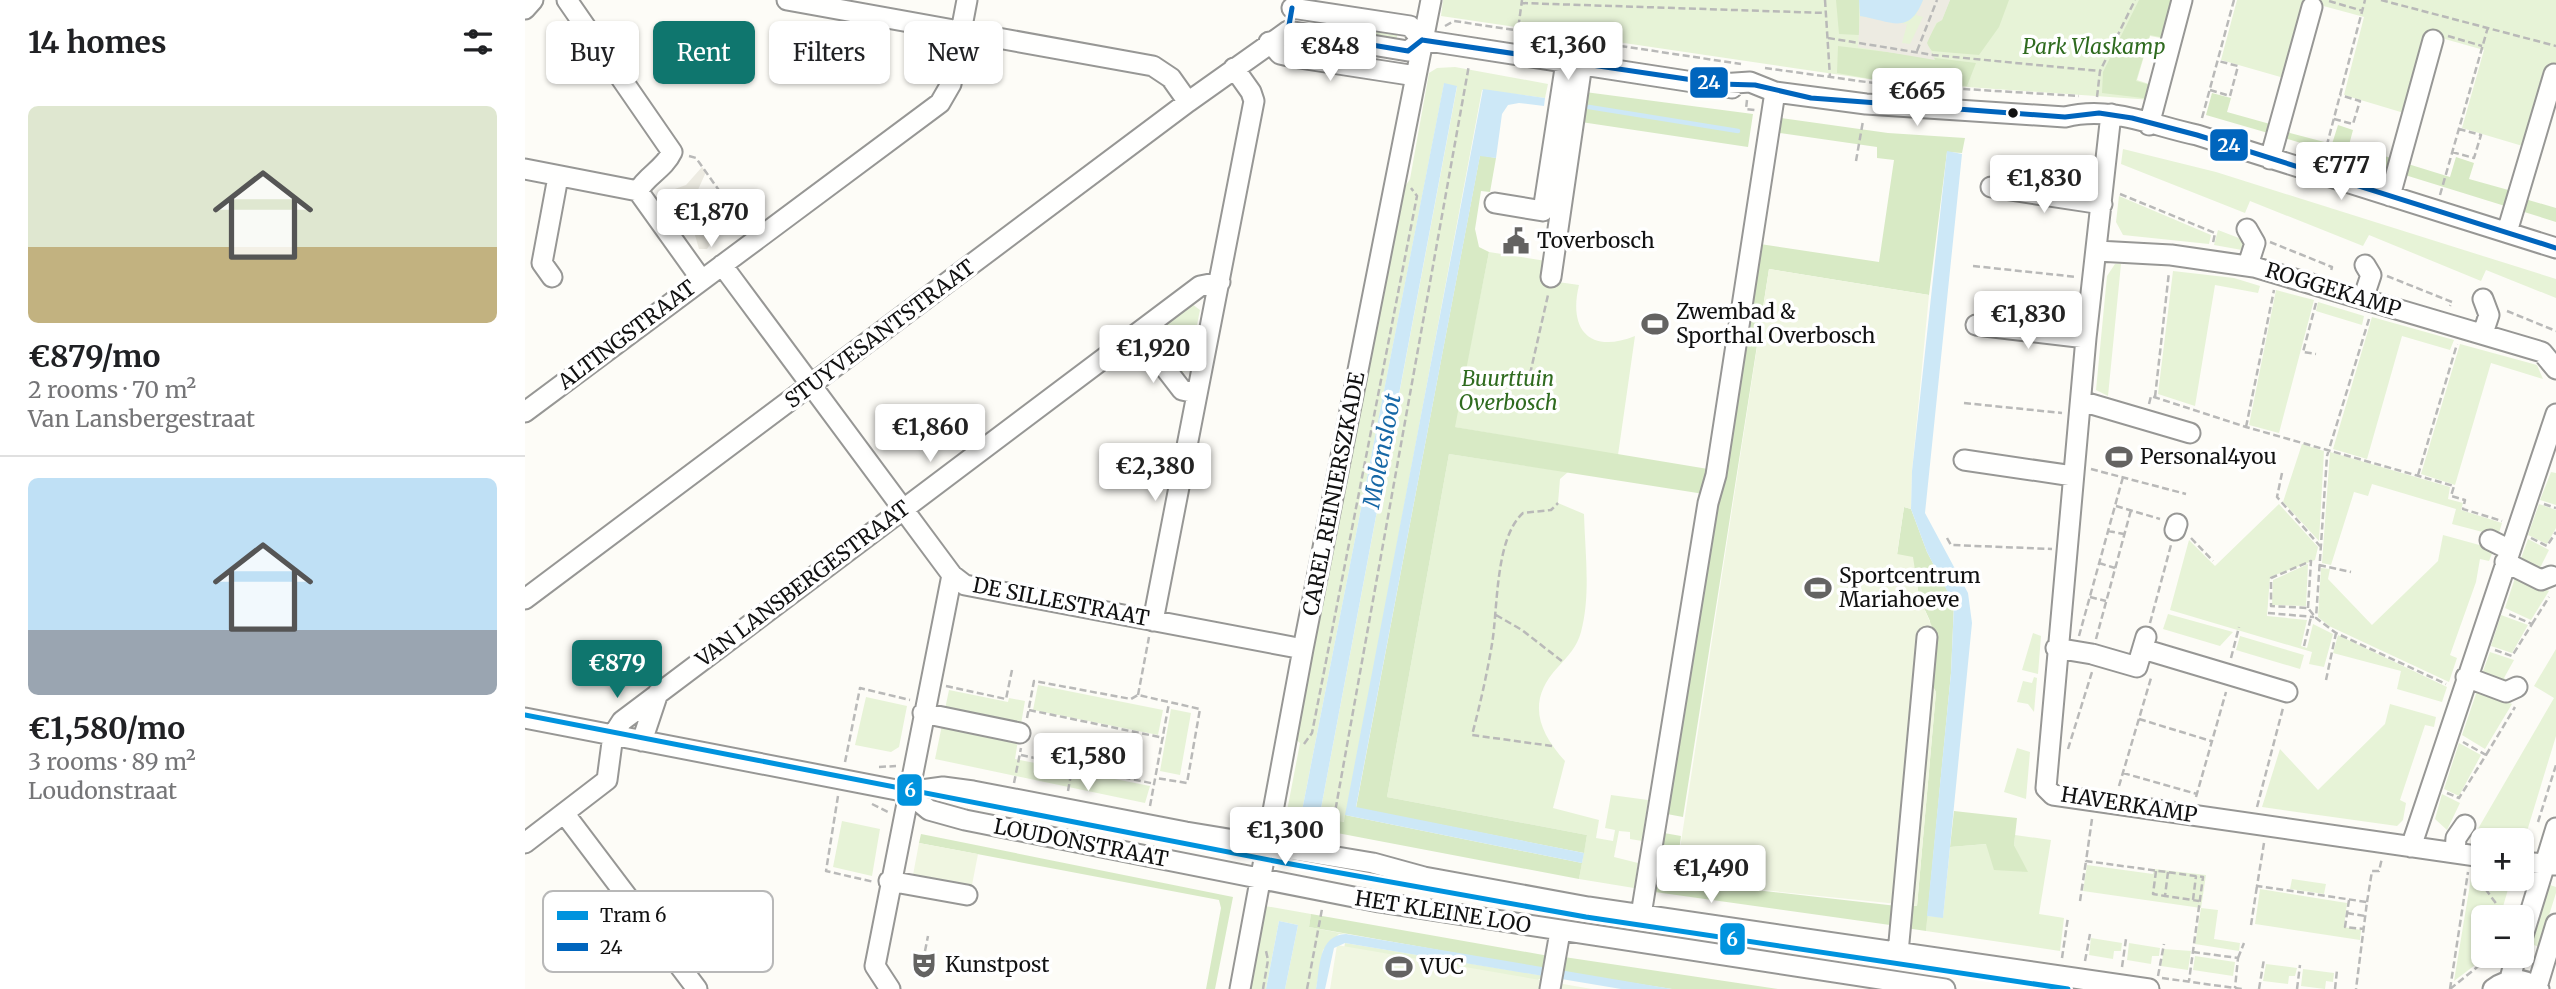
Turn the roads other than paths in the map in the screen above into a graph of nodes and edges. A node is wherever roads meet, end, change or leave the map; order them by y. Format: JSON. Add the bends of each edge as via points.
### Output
{"nodes":[{"id":1,"x":533,"y":0,"type":"edge"},
{"id":2,"x":567,"y":0,"type":"edge"},
{"id":3,"x":787,"y":0,"type":"edge"},
{"id":4,"x":967,"y":0,"type":"edge"},
{"id":5,"x":2182,"y":0,"type":"edge"},
{"id":6,"x":1426,"y":1,"type":"edge"},
{"id":7,"x":2319,"y":3,"type":"edge"},
{"id":8,"x":1289,"y":4,"type":"edge"},
{"id":9,"x":525,"y":9,"type":"edge"},
{"id":10,"x":962,"y":21,"type":"edge"},
{"id":11,"x":904,"y":22,"type":"edge"},
{"id":12,"x":1288,"y":31,"type":"junction"},
{"id":13,"x":1003,"y":40,"type":"edge"},
{"id":14,"x":1422,"y":40,"type":"junction"},
{"id":15,"x":2433,"y":40,"type":"road end"},
{"id":16,"x":1269,"y":42,"type":"junction"},
{"id":17,"x":1574,"y":63,"type":"junction"},
{"id":18,"x":1234,"y":68,"type":"junction"},
{"id":19,"x":2554,"y":74,"type":"dead end"},
{"id":20,"x":1416,"y":76,"type":"junction"},
{"id":21,"x":951,"y":84,"type":"edge"},
{"id":22,"x":1775,"y":92,"type":"junction"},
{"id":23,"x":1188,"y":102,"type":"junction"},
{"id":24,"x":2111,"y":120,"type":"junction"},
{"id":25,"x":2150,"y":125,"type":"junction"},
{"id":26,"x":2270,"y":159,"type":"junction"},
{"id":27,"x":525,"y":169,"type":"edge"},
{"id":28,"x":558,"y":177,"type":"junction"},
{"id":29,"x":1991,"y":187,"type":"dead end"},
{"id":30,"x":638,"y":191,"type":"junction"},
{"id":31,"x":2103,"y":196,"type":"junction"},
{"id":32,"x":2389,"y":196,"type":"junction"},
{"id":33,"x":1495,"y":204,"type":"dead end"},
{"id":34,"x":2247,"y":229,"type":"dead end"},
{"id":35,"x":2507,"y":232,"type":"junction"},
{"id":36,"x":2556,"y":247,"type":"edge"},
{"id":37,"x":2097,"y":251,"type":"junction"},
{"id":38,"x":722,"y":265,"type":"junction"},
{"id":39,"x":2248,"y":265,"type":"junction"},
{"id":40,"x":2373,"y":269,"type":"road end"},
{"id":41,"x":552,"y":277,"type":"dead end"},
{"id":42,"x":1552,"y":277,"type":"road end"},
{"id":43,"x":701,"y":279,"type":"junction"},
{"id":44,"x":1220,"y":282,"type":"junction"},
{"id":45,"x":2369,"y":301,"type":"junction"},
{"id":46,"x":2491,"y":304,"type":"road end"},
{"id":47,"x":1976,"y":325,"type":"dead end"},
{"id":48,"x":1138,"y":333,"type":"junction"},
{"id":49,"x":2483,"y":333,"type":"junction"},
{"id":50,"x":2086,"y":338,"type":"junction"},
{"id":51,"x":2556,"y":369,"type":"edge"},
{"id":52,"x":811,"y":386,"type":"junction"},
{"id":53,"x":1196,"y":393,"type":"junction"},
{"id":54,"x":2080,"y":408,"type":"junction"},
{"id":55,"x":525,"y":412,"type":"edge"},
{"id":56,"x":2556,"y":414,"type":"edge"},
{"id":57,"x":2190,"y":433,"type":"dead end"},
{"id":58,"x":2549,"y":457,"type":"edge"},
{"id":59,"x":1963,"y":460,"type":"dead end"},
{"id":60,"x":2073,"y":470,"type":"junction"},
{"id":61,"x":904,"y":509,"type":"junction"},
{"id":62,"x":2490,"y":540,"type":"dead end"},
{"id":63,"x":2507,"y":556,"type":"junction"},
{"id":64,"x":952,"y":575,"type":"junction"},
{"id":65,"x":2552,"y":582,"type":"road end"},
{"id":66,"x":525,"y":598,"type":"edge"},
{"id":67,"x":1153,"y":621,"type":"junction"},
{"id":68,"x":1927,"y":637,"type":"dead end"},
{"id":69,"x":1303,"y":649,"type":"junction"},
{"id":70,"x":2074,"y":651,"type":"junction"},
{"id":71,"x":2464,"y":684,"type":"junction"},
{"id":72,"x":2287,"y":692,"type":"road end"},
{"id":73,"x":658,"y":693,"type":"junction"},
{"id":74,"x":2517,"y":695,"type":"road end"},
{"id":75,"x":923,"y":713,"type":"junction"},
{"id":76,"x":525,"y":718,"type":"edge"},
{"id":77,"x":1020,"y":733,"type":"dead end"},
{"id":78,"x":613,"y":736,"type":"junction"},
{"id":79,"x":642,"y":741,"type":"junction"},
{"id":80,"x":907,"y":792,"type":"junction"},
{"id":81,"x":564,"y":813,"type":"junction"},
{"id":82,"x":2465,"y":825,"type":"dead end"},
{"id":83,"x":2556,"y":828,"type":"edge"},
{"id":84,"x":525,"y":843,"type":"edge"},
{"id":85,"x":1269,"y":844,"type":"junction"},
{"id":86,"x":2411,"y":847,"type":"junction"},
{"id":87,"x":2455,"y":853,"type":"junction"},
{"id":88,"x":2471,"y":855,"type":"edge"},
{"id":89,"x":2550,"y":865,"type":"edge"},
{"id":90,"x":1262,"y":880,"type":"junction"},
{"id":91,"x":889,"y":881,"type":"junction"},
{"id":92,"x":623,"y":891,"type":"edge"},
{"id":93,"x":967,"y":895,"type":"dead end"},
{"id":94,"x":1588,"y":907,"type":"junction"},
{"id":95,"x":2534,"y":907,"type":"edge"},
{"id":96,"x":1641,"y":915,"type":"junction"},
{"id":97,"x":2556,"y":923,"type":"edge"},
{"id":98,"x":1560,"y":932,"type":"junction"},
{"id":99,"x":1583,"y":935,"type":"junction"},
{"id":100,"x":1898,"y":953,"type":"junction"},
{"id":101,"x":2510,"y":968,"type":"edge"},
{"id":102,"x":684,"y":972,"type":"edge"},
{"id":103,"x":1552,"y":979,"type":"edge"},
{"id":104,"x":2010,"y":979,"type":"edge"},
{"id":105,"x":2153,"y":983,"type":"edge"},
{"id":106,"x":2501,"y":984,"type":"edge"},
{"id":107,"x":2538,"y":988,"type":"edge"},
{"id":108,"x":697,"y":989,"type":"edge"},
{"id":109,"x":890,"y":989,"type":"edge"},
{"id":110,"x":1240,"y":989,"type":"edge"},
{"id":111,"x":1945,"y":989,"type":"edge"}],
"edges":[{"from":1,"to":9,"type":"street"},
{"from":2,"to":30,"type":"street","via":[[672,152]]},
{"from":3,"to":11,"type":"street"},
{"from":4,"to":10,"type":"street","name":"ALTINGSTRAAT"},
{"from":5,"to":25,"type":"street"},
{"from":6,"to":14,"type":"street","name":"CAREL REINIERSZKADE"},
{"from":7,"to":26,"type":"street"},
{"from":8,"to":12,"type":"street"},
{"from":8,"to":14,"type":"street","via":[[1410,26]]},
{"from":12,"to":14,"type":"street","via":[[1408,51]]},
{"from":12,"to":16,"type":"street","name":"STUYVESANTSTRAAT"},
{"from":13,"to":23,"type":"street","via":[[1153,66],[1171,78]]},
{"from":14,"to":17,"type":"street"},
{"from":14,"to":20,"type":"street","name":"CAREL REINIERSZKADE"},
{"from":15,"to":32,"type":"street"},
{"from":16,"to":18,"type":"street","name":"STUYVESANTSTRAAT"},
{"from":16,"to":20,"type":"street","via":[[1280,54]]},
{"from":17,"to":22,"type":"street","via":[[1720,84],[1759,83]]},
{"from":17,"to":33,"type":"street","via":[[1543,211]]},
{"from":17,"to":42,"type":"street","via":[[1566,176]]},
{"from":18,"to":23,"type":"street","name":"STUYVESANTSTRAAT"},
{"from":18,"to":44,"type":"street","via":[[1254,101]]},
{"from":19,"to":35,"type":"street"},
{"from":20,"to":69,"type":"street","name":"CAREL REINIERSZKADE"},
{"from":21,"to":38,"type":"street","name":"ALTINGSTRAAT","via":[[940,103]]},
{"from":22,"to":24,"type":"street","via":[[1866,104],[2065,117],[2082,124]]},
{"from":22,"to":96,"type":"street"},
{"from":23,"to":52,"type":"street","name":"STUYVESANTSTRAAT"},
{"from":24,"to":25,"type":"street","via":[[2137,129]]},
{"from":24,"to":31,"type":"street","name":"HAVERKAMP"},
{"from":25,"to":26,"type":"street"},
{"from":26,"to":32,"type":"street"},
{"from":27,"to":28,"type":"street"},
{"from":28,"to":30,"type":"street"},
{"from":28,"to":41,"type":"street","via":[[542,263]]},
{"from":29,"to":31,"type":"street"},
{"from":30,"to":43,"type":"street"},
{"from":31,"to":37,"type":"street","name":"HAVERKAMP"},
{"from":32,"to":35,"type":"street"},
{"from":34,"to":39,"type":"street","via":[[2255,243]]},
{"from":35,"to":36,"type":"street"},
{"from":37,"to":39,"type":"street","name":"ROGGEKAMP"},
{"from":37,"to":50,"type":"street","name":"HAVERKAMP"},
{"from":38,"to":43,"type":"street","name":"ALTINGSTRAAT"},
{"from":38,"to":52,"type":"street","name":"DE SILLESTRAAT"},
{"from":39,"to":45,"type":"street","name":"ROGGEKAMP"},
{"from":40,"to":45,"type":"street"},
{"from":43,"to":55,"type":"street","name":"ALTINGSTRAAT"},
{"from":44,"to":48,"type":"street","name":"VAN LANSBERGESTRAAT","via":[[1200,286]]},
{"from":44,"to":53,"type":"street"},
{"from":45,"to":49,"type":"street","name":"ROGGEKAMP"},
{"from":46,"to":49,"type":"street"},
{"from":47,"to":50,"type":"street"},
{"from":48,"to":53,"type":"street","via":[[1182,390]]},
{"from":48,"to":61,"type":"street","name":"VAN LANSBERGESTRAAT"},
{"from":49,"to":51,"type":"street","name":"ROGGEKAMP","via":[[2542,352]]},
{"from":50,"to":54,"type":"street","name":"HAVERKAMP"},
{"from":52,"to":61,"type":"street","name":"DE SILLESTRAAT"},
{"from":52,"to":66,"type":"street","name":"STUYVESANTSTRAAT"},
{"from":53,"to":67,"type":"street"},
{"from":54,"to":57,"type":"street"},
{"from":54,"to":60,"type":"street","name":"HAVERKAMP"},
{"from":56,"to":58,"type":"street"},
{"from":58,"to":63,"type":"street"},
{"from":59,"to":60,"type":"street"},
{"from":60,"to":70,"type":"street","name":"HAVERKAMP","via":[[2066,549]]},
{"from":61,"to":64,"type":"street","name":"DE SILLESTRAAT"},
{"from":61,"to":73,"type":"street","name":"VAN LANSBERGESTRAAT"},
{"from":62,"to":63,"type":"street"},
{"from":63,"to":65,"type":"street","via":[[2541,580]]},
{"from":63,"to":71,"type":"street"},
{"from":64,"to":67,"type":"street","name":"DE SILLESTRAAT","via":[[965,585]]},
{"from":64,"to":75,"type":"street"},
{"from":67,"to":69,"type":"street","name":"DE SILLESTRAAT"},
{"from":68,"to":100,"type":"street"},
{"from":69,"to":85,"type":"street","name":"CAREL REINIERSZKADE"},
{"from":70,"to":72,"type":"street","via":[[2137,667],[2149,647]]},
{"from":70,"to":86,"type":"street","name":"HAVERKAMP","via":[[2046,788],[2053,795]]},
{"from":71,"to":74,"type":"street"},
{"from":71,"to":86,"type":"street"},
{"from":73,"to":78,"type":"street","name":"VAN LANSBERGESTRAAT","via":[[622,721]]},
{"from":73,"to":79,"type":"street"},
{"from":75,"to":77,"type":"street"},
{"from":75,"to":80,"type":"street"},
{"from":76,"to":78,"type":"street","name":"LOUDONSTRAAT"},
{"from":78,"to":79,"type":"street","name":"LOUDONSTRAAT"},
{"from":78,"to":81,"type":"street","via":[[607,780]]},
{"from":79,"to":80,"type":"street","name":"LOUDONSTRAAT"},
{"from":80,"to":85,"type":"street","name":"LOUDONSTRAAT","via":[[943,787],[973,791]]},
{"from":80,"to":90,"type":"street","name":"LOUDONSTRAAT","via":[[929,810],[965,820]]},
{"from":80,"to":91,"type":"street"},
{"from":81,"to":84,"type":"street"},
{"from":81,"to":92,"type":"street"},
{"from":82,"to":87,"type":"street","via":[[2456,838]]},
{"from":83,"to":89,"type":"street"},
{"from":85,"to":90,"type":"street","name":"CAREL REINIERSZKADE"},
{"from":85,"to":94,"type":"street","name":"HET KLEINE LOO"},
{"from":86,"to":87,"type":"street","name":"HAVERKAMP"},
{"from":87,"to":88,"type":"street","name":"HAVERKAMP"},
{"from":89,"to":95,"type":"street"},
{"from":90,"to":98,"type":"street","name":"HET KLEINE LOO"},
{"from":90,"to":110,"type":"street","name":"CAREL REINIERSZKADE"},
{"from":91,"to":93,"type":"street"},
{"from":91,"to":109,"type":"street","via":[[875,966]]},
{"from":94,"to":96,"type":"street","name":"HET KLEINE LOO"},
{"from":94,"to":99,"type":"street"},
{"from":96,"to":100,"type":"street","name":"HET KLEINE LOO"},
{"from":97,"to":107,"type":"street"},
{"from":98,"to":99,"type":"street","name":"HET KLEINE LOO"},
{"from":98,"to":103,"type":"street"},
{"from":99,"to":111,"type":"street","name":"HET KLEINE LOO"},
{"from":100,"to":104,"type":"street","name":"HET KLEINE LOO"},
{"from":101,"to":106,"type":"street"},
{"from":102,"to":108,"type":"street"},
{"from":104,"to":105,"type":"street","name":"HET KLEINE LOO"},
{"from":106,"to":107,"type":"street"}]}
